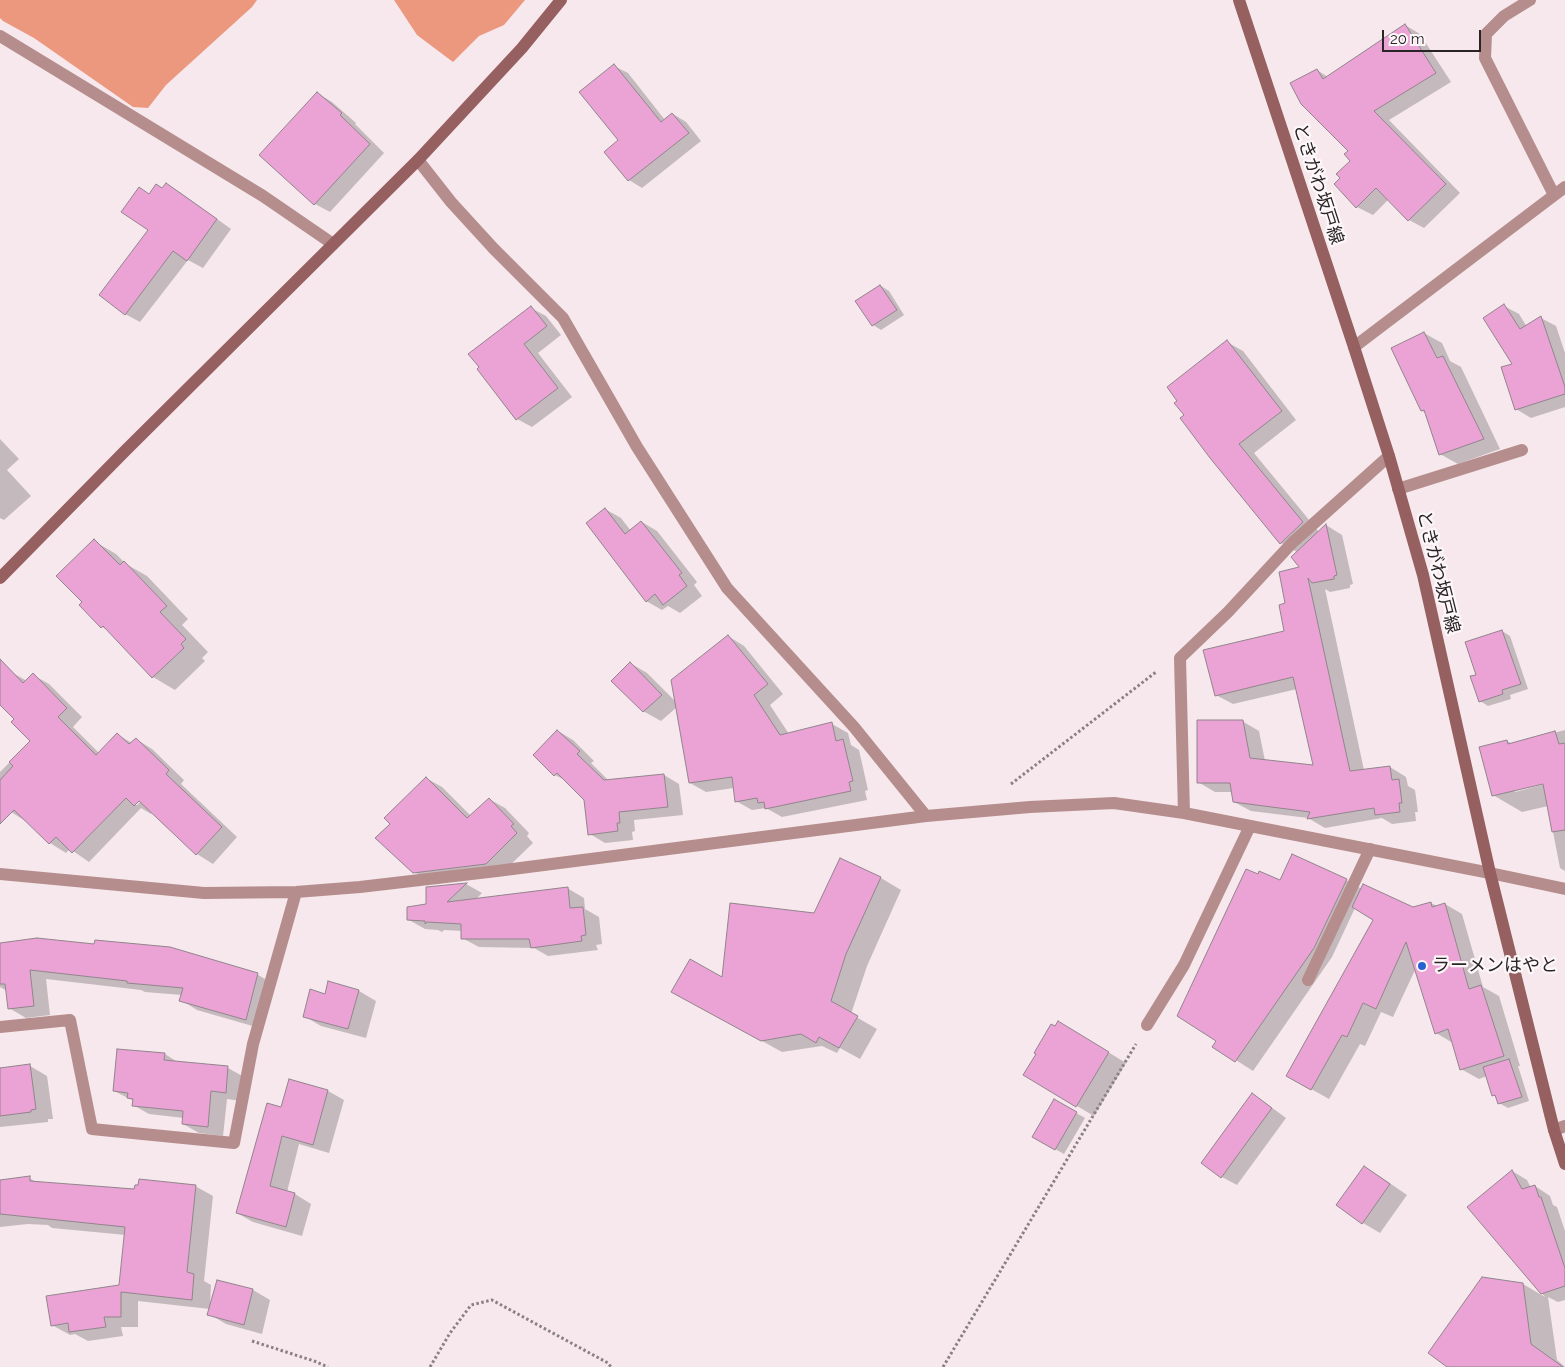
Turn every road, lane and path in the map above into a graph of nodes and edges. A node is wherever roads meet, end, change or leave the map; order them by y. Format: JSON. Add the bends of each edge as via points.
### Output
{"nodes":[{"id":1,"x":561,"y":0,"type":"edge"},
{"id":2,"x":1239,"y":0,"type":"edge"},
{"id":3,"x":1530,"y":0,"type":"edge"},
{"id":4,"x":0,"y":36,"type":"edge"},
{"id":5,"x":418,"y":160,"type":"junction"},
{"id":6,"x":1565,"y":187,"type":"edge"},
{"id":7,"x":1554,"y":195,"type":"junction"},
{"id":8,"x":333,"y":244,"type":"junction"},
{"id":9,"x":1354,"y":347,"type":"junction"},
{"id":10,"x":1522,"y":450,"type":"dead end"},
{"id":11,"x":1389,"y":456,"type":"junction"},
{"id":12,"x":1398,"y":489,"type":"junction"},
{"id":13,"x":0,"y":578,"type":"edge"},
{"id":14,"x":1180,"y":658,"type":"junction"},
{"id":15,"x":1008,"y":786,"type":"dead end"},
{"id":16,"x":1184,"y":813,"type":"junction"},
{"id":17,"x":926,"y":816,"type":"junction"},
{"id":18,"x":1250,"y":826,"type":"junction"},
{"id":19,"x":1370,"y":849,"type":"junction"},
{"id":20,"x":1490,"y":872,"type":"junction"},
{"id":21,"x":0,"y":874,"type":"edge"},
{"id":22,"x":1565,"y":889,"type":"edge"},
{"id":23,"x":296,"y":892,"type":"junction"},
{"id":24,"x":1308,"y":980,"type":"dead end"},
{"id":25,"x":1147,"y":1025,"type":"joint"},
{"id":26,"x":0,"y":1027,"type":"edge"},
{"id":27,"x":1559,"y":1128,"type":"edge"},
{"id":28,"x":1565,"y":1164,"type":"edge"},
{"id":29,"x":252,"y":1341,"type":"dead end"},
{"id":30,"x":328,"y":1367,"type":"edge"},
{"id":31,"x":430,"y":1367,"type":"edge"},
{"id":32,"x":611,"y":1367,"type":"edge"},
{"id":33,"x":943,"y":1367,"type":"edge"}],
"edges":[{"from":1,"to":5,"type":"main road","via":[[522,48]]},
{"from":2,"to":9,"type":"main road","name":"ときがわ坂戸線"},
{"from":3,"to":7,"type":"street","via":[[1504,16],[1486,34],[1485,58]]},
{"from":4,"to":8,"type":"street","via":[[263,196]]},
{"from":5,"to":8,"type":"main road"},
{"from":5,"to":17,"type":"street","via":[[494,249],[563,318],[636,447],[727,588],[854,727]]},
{"from":6,"to":7,"type":"street"},
{"from":7,"to":9,"type":"street"},
{"from":8,"to":13,"type":"main road"},
{"from":9,"to":11,"type":"main road","name":"ときがわ坂戸線"},
{"from":10,"to":12,"type":"street"},
{"from":11,"to":12,"type":"main road","name":"ときがわ坂戸線"},
{"from":11,"to":14,"type":"street","via":[[1292,543]]},
{"from":12,"to":20,"type":"main road","name":"ときがわ坂戸線","via":[[1423,575]]},
{"from":14,"to":15,"type":"path","via":[[1162,667]]},
{"from":14,"to":16,"type":"street"},
{"from":16,"to":17,"type":"street","via":[[1114,804]]},
{"from":16,"to":18,"type":"street"},
{"from":17,"to":23,"type":"street","via":[[497,871]]},
{"from":18,"to":19,"type":"street"},
{"from":18,"to":25,"type":"street","via":[[1184,965]]},
{"from":19,"to":20,"type":"street"},
{"from":19,"to":24,"type":"street"},
{"from":20,"to":22,"type":"street"},
{"from":20,"to":27,"type":"main road","name":"ときがわ坂戸線"},
{"from":21,"to":23,"type":"street","via":[[204,893]]},
{"from":23,"to":26,"type":"street","via":[[253,1044],[234,1143],[92,1130],[70,1020]]},
{"from":25,"to":33,"type":"path"},
{"from":27,"to":28,"type":"main road","name":"ときがわ坂戸線"},
{"from":29,"to":30,"type":"path"},
{"from":31,"to":32,"type":"path","via":[[471,1305],[492,1300]]}]}
